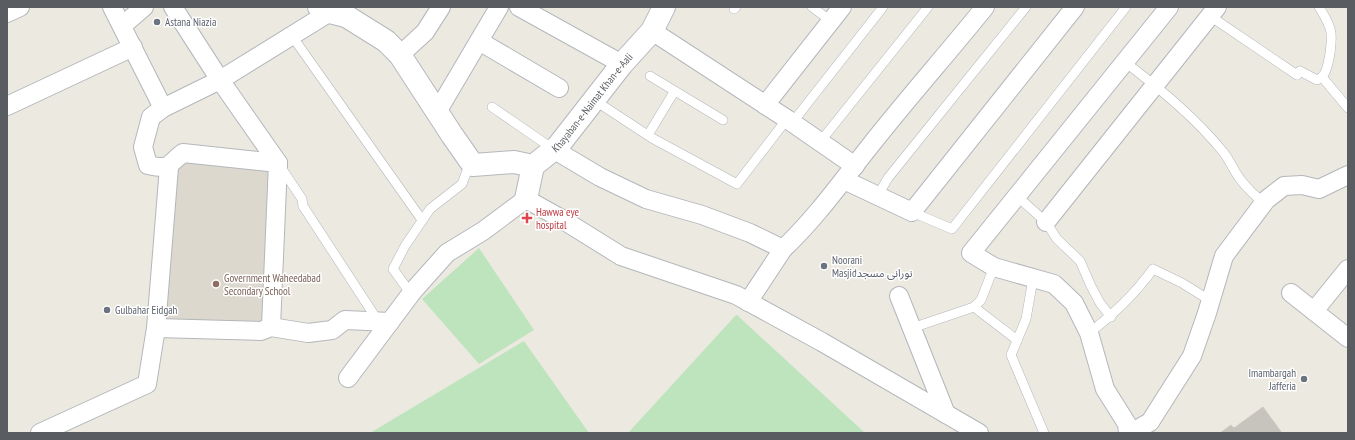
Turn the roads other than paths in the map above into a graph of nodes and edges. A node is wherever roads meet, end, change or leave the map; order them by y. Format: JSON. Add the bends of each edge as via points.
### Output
{"nodes":[{"id":1,"x":20,"y":7,"type":"edge"},
{"id":2,"x":112,"y":7,"type":"edge"},
{"id":3,"x":144,"y":7,"type":"edge"},
{"id":4,"x":173,"y":7,"type":"edge"},
{"id":5,"x":441,"y":7,"type":"edge"},
{"id":6,"x":499,"y":7,"type":"edge"},
{"id":7,"x":519,"y":7,"type":"edge"},
{"id":8,"x":664,"y":7,"type":"edge"},
{"id":9,"x":812,"y":7,"type":"edge"},
{"id":10,"x":842,"y":7,"type":"edge"},
{"id":11,"x":883,"y":7,"type":"edge"},
{"id":12,"x":928,"y":7,"type":"edge"},
{"id":13,"x":985,"y":7,"type":"edge"},
{"id":14,"x":1026,"y":7,"type":"edge"},
{"id":15,"x":1075,"y":7,"type":"edge"},
{"id":16,"x":1126,"y":7,"type":"edge"},
{"id":17,"x":1169,"y":7,"type":"edge"},
{"id":18,"x":1319,"y":7,"type":"edge"},
{"id":19,"x":325,"y":10,"type":"edge"},
{"id":20,"x":1214,"y":12,"type":"edge"},
{"id":21,"x":7,"y":13,"type":"edge"},
{"id":22,"x":831,"y":21,"type":"junction"},
{"id":23,"x":122,"y":26,"type":"junction"},
{"id":24,"x":652,"y":31,"type":"junction"},
{"id":25,"x":292,"y":36,"type":"junction"},
{"id":26,"x":479,"y":41,"type":"junction"},
{"id":27,"x":133,"y":47,"type":"junction"},
{"id":28,"x":400,"y":55,"type":"junction"},
{"id":29,"x":1125,"y":62,"type":"junction"},
{"id":30,"x":622,"y":64,"type":"junction"},
{"id":31,"x":650,"y":76,"type":"dead end"},
{"id":32,"x":1322,"y":77,"type":"junction"},
{"id":33,"x":220,"y":80,"type":"junction"},
{"id":34,"x":1155,"y":85,"type":"junction"},
{"id":35,"x":559,"y":88,"type":"dead end"},
{"id":36,"x":674,"y":92,"type":"junction"},
{"id":37,"x":594,"y":100,"type":"junction"},
{"id":38,"x":765,"y":105,"type":"junction"},
{"id":39,"x":7,"y":106,"type":"edge"},
{"id":40,"x":492,"y":107,"type":"dead end"},
{"id":41,"x":163,"y":108,"type":"junction"},
{"id":42,"x":1348,"y":108,"type":"edge"},
{"id":43,"x":437,"y":112,"type":"junction"},
{"id":44,"x":723,"y":120,"type":"dead end"},
{"id":45,"x":789,"y":121,"type":"junction"},
{"id":46,"x":648,"y":135,"type":"junction"},
{"id":47,"x":820,"y":142,"type":"junction"},
{"id":48,"x":553,"y":149,"type":"junction"},
{"id":49,"x":471,"y":161,"type":"junction"},
{"id":50,"x":278,"y":163,"type":"junction"},
{"id":51,"x":533,"y":166,"type":"junction"},
{"id":52,"x":169,"y":167,"type":"junction"},
{"id":53,"x":849,"y":173,"type":"junction"},
{"id":54,"x":1348,"y":174,"type":"edge"},
{"id":55,"x":878,"y":195,"type":"junction"},
{"id":56,"x":1017,"y":196,"type":"junction"},
{"id":57,"x":526,"y":199,"type":"junction"},
{"id":58,"x":1264,"y":203,"type":"junction"},
{"id":59,"x":912,"y":212,"type":"junction"},
{"id":60,"x":422,"y":220,"type":"junction"},
{"id":61,"x":1046,"y":222,"type":"junction"},
{"id":62,"x":784,"y":249,"type":"junction"},
{"id":63,"x":994,"y":268,"type":"junction"},
{"id":64,"x":1348,"y":269,"type":"edge"},
{"id":65,"x":1033,"y":278,"type":"junction"},
{"id":66,"x":1291,"y":293,"type":"dead end"},
{"id":67,"x":411,"y":294,"type":"junction"},
{"id":68,"x":900,"y":296,"type":"dead end"},
{"id":69,"x":1211,"y":301,"type":"junction"},
{"id":70,"x":748,"y":302,"type":"junction"},
{"id":71,"x":974,"y":307,"type":"junction"},
{"id":72,"x":1314,"y":311,"type":"junction"},
{"id":73,"x":1110,"y":317,"type":"junction"},
{"id":74,"x":384,"y":321,"type":"junction"},
{"id":75,"x":270,"y":327,"type":"junction"},
{"id":76,"x":156,"y":328,"type":"junction"},
{"id":77,"x":912,"y":328,"type":"junction"},
{"id":78,"x":1090,"y":333,"type":"junction"},
{"id":79,"x":1348,"y":338,"type":"edge"},
{"id":80,"x":1017,"y":340,"type":"junction"},
{"id":81,"x":348,"y":378,"type":"dead end"},
{"id":82,"x":946,"y":414,"type":"junction"},
{"id":83,"x":40,"y":433,"type":"edge"},
{"id":84,"x":979,"y":433,"type":"edge"},
{"id":85,"x":1044,"y":433,"type":"edge"},
{"id":86,"x":1129,"y":433,"type":"edge"}],
"edges":[{"from":1,"to":21,"type":"street"},
{"from":2,"to":23,"type":"street"},
{"from":3,"to":23,"type":"street"},
{"from":4,"to":33,"type":"street"},
{"from":5,"to":28,"type":"street","via":[[426,32]]},
{"from":6,"to":26,"type":"street"},
{"from":7,"to":30,"type":"street"},
{"from":8,"to":24,"type":"street","name":"Khayaban-e-Naimat Khan-e-Aali"},
{"from":9,"to":22,"type":"lane"},
{"from":10,"to":22,"type":"street"},
{"from":11,"to":45,"type":"lane"},
{"from":12,"to":47,"type":"lane"},
{"from":13,"to":53,"type":"street"},
{"from":14,"to":55,"type":"lane","via":[[888,178]]},
{"from":15,"to":59,"type":"street"},
{"from":16,"to":59,"type":"lane","via":[[952,229]]},
{"from":17,"to":29,"type":"street"},
{"from":18,"to":32,"type":"lane","via":[[1331,33],[1328,61]]},
{"from":19,"to":25,"type":"street"},
{"from":19,"to":28,"type":"street","via":[[346,16],[386,41]]},
{"from":20,"to":32,"type":"lane","via":[[1297,76],[1300,72],[1317,80]]},
{"from":20,"to":34,"type":"street"},
{"from":22,"to":38,"type":"street"},
{"from":23,"to":27,"type":"street"},
{"from":24,"to":30,"type":"street","name":"Khayaban-e-Naimat Khan-e-Aali"},
{"from":24,"to":38,"type":"street"},
{"from":25,"to":33,"type":"street"},
{"from":25,"to":60,"type":"lane"},
{"from":26,"to":35,"type":"street"},
{"from":26,"to":43,"type":"street"},
{"from":27,"to":39,"type":"street"},
{"from":27,"to":41,"type":"street"},
{"from":28,"to":43,"type":"street"},
{"from":29,"to":34,"type":"lane"},
{"from":29,"to":56,"type":"street"},
{"from":30,"to":37,"type":"street","name":"Khayaban-e-Naimat Khan-e-Aali"},
{"from":31,"to":36,"type":"lane"},
{"from":32,"to":42,"type":"lane"},
{"from":33,"to":41,"type":"street"},
{"from":33,"to":50,"type":"street"},
{"from":34,"to":58,"type":"lane","via":[[1199,124],[1225,153],[1251,192]]},
{"from":34,"to":61,"type":"street"},
{"from":36,"to":44,"type":"lane"},
{"from":36,"to":46,"type":"lane"},
{"from":37,"to":46,"type":"lane"},
{"from":37,"to":48,"type":"street","name":"Khayaban-e-Naimat Khan-e-Aali"},
{"from":38,"to":45,"type":"street"},
{"from":40,"to":48,"type":"lane"},
{"from":41,"to":52,"type":"street","via":[[151,117],[143,147],[148,165]]},
{"from":43,"to":49,"type":"street"},
{"from":45,"to":46,"type":"lane","via":[[737,184]]},
{"from":45,"to":47,"type":"street"},
{"from":47,"to":53,"type":"street"},
{"from":48,"to":51,"type":"street","name":"Khayaban-e-Naimat Khan-e-Aali"},
{"from":48,"to":62,"type":"street","via":[[600,177],[646,199],[702,215]]},
{"from":49,"to":51,"type":"street","via":[[473,165],[514,162]]},
{"from":49,"to":60,"type":"lane","via":[[462,184],[430,209]]},
{"from":50,"to":52,"type":"street","via":[[184,153]]},
{"from":50,"to":74,"type":"lane","via":[[302,199],[303,206]]},
{"from":50,"to":75,"type":"street"},
{"from":51,"to":57,"type":"street"},
{"from":52,"to":76,"type":"street"},
{"from":53,"to":55,"type":"street"},
{"from":53,"to":62,"type":"street","via":[[803,230]]},
{"from":54,"to":58,"type":"street","via":[[1319,189],[1302,185],[1284,186]]},
{"from":55,"to":59,"type":"street"},
{"from":56,"to":61,"type":"lane"},
{"from":56,"to":63,"type":"street","via":[[971,253]]},
{"from":57,"to":67,"type":"street","via":[[483,231],[447,253]]},
{"from":57,"to":70,"type":"street","via":[[621,256],[736,295]]},
{"from":58,"to":69,"type":"street","via":[[1224,256]]},
{"from":60,"to":67,"type":"lane","via":[[393,269]]},
{"from":61,"to":73,"type":"lane","via":[[1057,239],[1080,261],[1091,286]]},
{"from":62,"to":70,"type":"street"},
{"from":63,"to":65,"type":"street"},
{"from":63,"to":71,"type":"lane","via":[[981,300]]},
{"from":64,"to":72,"type":"street"},
{"from":65,"to":78,"type":"street","via":[[1054,284],[1074,304]]},
{"from":65,"to":80,"type":"lane","via":[[1026,319]]},
{"from":66,"to":72,"type":"street"},
{"from":67,"to":74,"type":"street"},
{"from":68,"to":77,"type":"street"},
{"from":69,"to":73,"type":"lane","via":[[1153,269],[1138,290]]},
{"from":69,"to":86,"type":"street","via":[[1192,356],[1150,422]]},
{"from":70,"to":82,"type":"street"},
{"from":71,"to":77,"type":"lane"},
{"from":71,"to":80,"type":"lane"},
{"from":72,"to":79,"type":"street"},
{"from":73,"to":78,"type":"lane"},
{"from":74,"to":75,"type":"street","via":[[345,320],[332,330],[308,332]]},
{"from":74,"to":81,"type":"street"},
{"from":75,"to":76,"type":"street","via":[[260,331]]},
{"from":76,"to":83,"type":"street","via":[[147,384]]},
{"from":77,"to":82,"type":"street"},
{"from":78,"to":86,"type":"street","via":[[1105,389],[1127,424]]},
{"from":80,"to":85,"type":"lane","via":[[1011,355]]},
{"from":82,"to":84,"type":"street"}]}
